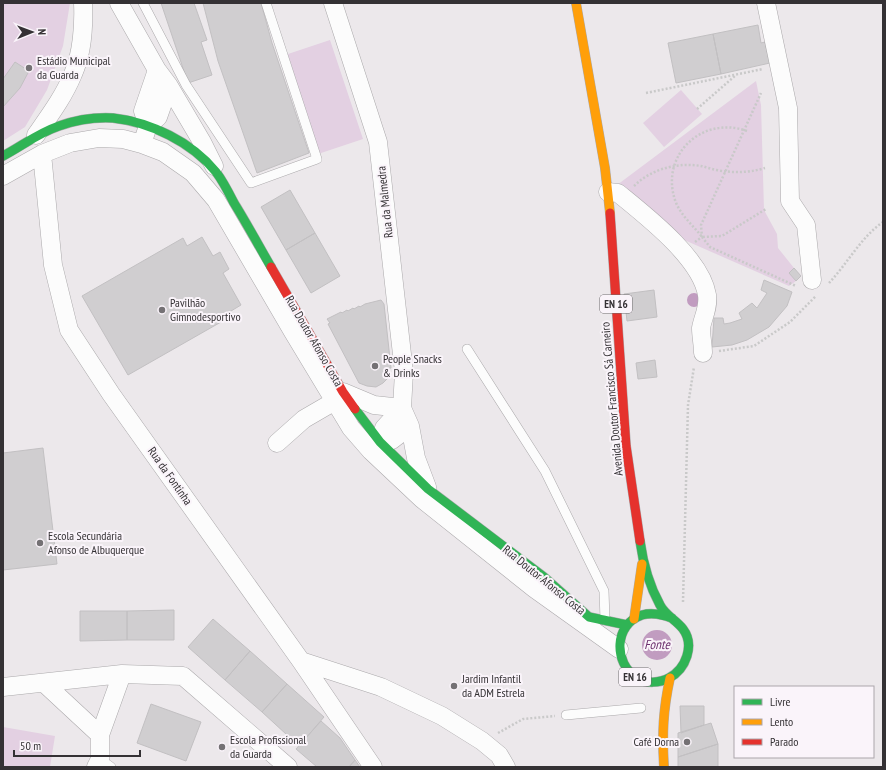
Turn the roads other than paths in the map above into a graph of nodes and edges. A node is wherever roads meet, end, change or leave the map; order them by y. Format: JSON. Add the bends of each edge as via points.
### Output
{"nodes":[{"id":1,"x":83,"y":3,"type":"edge"},
{"id":2,"x":118,"y":3,"type":"edge"},
{"id":3,"x":143,"y":3,"type":"edge"},
{"id":4,"x":266,"y":3,"type":"edge"},
{"id":5,"x":333,"y":3,"type":"edge"},
{"id":6,"x":576,"y":3,"type":"edge"},
{"id":7,"x":766,"y":3,"type":"edge"},
{"id":8,"x":157,"y":70,"type":"junction"},
{"id":9,"x":169,"y":86,"type":"junction"},
{"id":10,"x":148,"y":126,"type":"junction"},
{"id":11,"x":36,"y":135,"type":"junction"},
{"id":12,"x":142,"y":144,"type":"junction"},
{"id":13,"x":42,"y":154,"type":"junction"},
{"id":14,"x":3,"y":156,"type":"edge"},
{"id":15,"x":218,"y":173,"type":"junction"},
{"id":16,"x":3,"y":176,"type":"edge"},
{"id":17,"x":616,"y":195,"type":"junction"},
{"id":18,"x":813,"y":288,"type":"road end"},
{"id":19,"x":467,"y":349,"type":"dead end"},
{"id":20,"x":708,"y":352,"type":"road end"},
{"id":21,"x":339,"y":396,"type":"junction"},
{"id":22,"x":402,"y":408,"type":"junction"},
{"id":23,"x":410,"y":426,"type":"junction"},
{"id":24,"x":277,"y":443,"type":"dead end"},
{"id":25,"x":376,"y":447,"type":"junction"},
{"id":26,"x":428,"y":489,"type":"junction"},
{"id":27,"x":642,"y":564,"type":"junction"},
{"id":28,"x":605,"y":620,"type":"junction"},
{"id":29,"x":676,"y":621,"type":"junction"},
{"id":30,"x":631,"y":622,"type":"junction"},
{"id":31,"x":619,"y":649,"type":"junction"},
{"id":32,"x":301,"y":661,"type":"junction"},
{"id":33,"x":122,"y":674,"type":"junction"},
{"id":34,"x":670,"y":678,"type":"junction"},
{"id":35,"x":44,"y":682,"type":"junction"},
{"id":36,"x":3,"y":687,"type":"edge"},
{"id":37,"x":640,"y":708,"type":"dead end"},
{"id":38,"x":566,"y":715,"type":"road end"},
{"id":39,"x":656,"y":717,"type":"dead end"},
{"id":40,"x":100,"y":735,"type":"junction"},
{"id":41,"x":662,"y":738,"type":"junction"},
{"id":42,"x":102,"y":764,"type":"edge"},
{"id":43,"x":288,"y":767,"type":"edge"},
{"id":44,"x":373,"y":767,"type":"edge"},
{"id":45,"x":506,"y":767,"type":"edge"},
{"id":46,"x":664,"y":767,"type":"edge"}],
"edges":[{"from":1,"to":11,"type":"street","via":[[82,43],[74,73],[61,99]]},
{"from":2,"to":8,"type":"street"},
{"from":3,"to":4,"type":"lane","via":[[186,85],[251,183],[317,158]]},
{"from":5,"to":22,"type":"street","name":"Rua da Malmedra","via":[[378,142],[404,372]]},
{"from":6,"to":17,"type":"main road","name":"Avenida Doutor Francisco Sá Carneiro","number":"EN 16"},
{"from":7,"to":18,"type":"street","via":[[788,108],[790,200],[806,225]]},
{"from":8,"to":9,"type":"street"},
{"from":8,"to":10,"type":"street","via":[[143,111]]},
{"from":9,"to":10,"type":"street","via":[[158,117]]},
{"from":9,"to":15,"type":"street"},
{"from":10,"to":11,"type":"main road","name":"Rua Doutor Afonso Costa","via":[[102,118],[76,121]]},
{"from":10,"to":12,"type":"street"},
{"from":10,"to":15,"type":"main road","name":"Rua Doutor Afonso Costa","via":[[197,153]]},
{"from":11,"to":14,"type":"main road","name":"Rua Doutor Afonso Costa"},
{"from":12,"to":13,"type":"street","name":"Rua Doutor Afonso Costa","via":[[123,139],[99,138],[70,143]]},
{"from":12,"to":21,"type":"street","name":"Rua Doutor Afonso Costa","via":[[163,152],[193,173],[216,200],[293,332]]},
{"from":13,"to":16,"type":"street","name":"Rua Doutor Afonso Costa"},
{"from":13,"to":32,"type":"street","name":"Rua da Fontinha","via":[[53,265],[69,330],[111,394]]},
{"from":15,"to":21,"type":"main road","name":"Rua Doutor Afonso Costa"},
{"from":17,"to":20,"type":"street","via":[[674,242],[701,277],[707,296],[707,308],[701,328]]},
{"from":17,"to":27,"type":"main road","name":"Avenida Doutor Francisco Sá Carneiro","number":"EN 16","via":[[626,446]]},
{"from":19,"to":28,"type":"lane","via":[[545,471],[604,591]]},
{"from":21,"to":22,"type":"street","via":[[374,405]]},
{"from":21,"to":24,"type":"street","via":[[304,419]]},
{"from":21,"to":25,"type":"street","name":"Rua Doutor Afonso Costa","via":[[351,428]]},
{"from":22,"to":23,"type":"street","name":"Rua da Malmedra"},
{"from":22,"to":25,"type":"street","via":[[384,428]]},
{"from":23,"to":25,"type":"street","via":[[392,440]]},
{"from":23,"to":26,"type":"street","name":"Rua da Malmedra","via":[[416,458]]},
{"from":25,"to":26,"type":"main road","name":"Rua Doutor Afonso Costa"},
{"from":25,"to":31,"type":"street","name":"Rua Doutor Afonso Costa","via":[[422,499],[535,588]]},
{"from":26,"to":28,"type":"main road","name":"Rua Doutor Afonso Costa","via":[[544,577],[589,617]]},
{"from":27,"to":29,"type":"main road","name":"Avenida Doutor Francisco Sá Carneiro","number":"EN 16","via":[[661,608]]},
{"from":27,"to":30,"type":"main road"},
{"from":28,"to":30,"type":"main road","name":"Rua Doutor Afonso Costa"},
{"from":29,"to":30,"type":"main road","via":[[663,614],[653,613],[643,614]]},
{"from":29,"to":34,"type":"main road","name":"Avenida Doutor Francisco Sá Carneiro","number":"EN 16","via":[[685,633],[688,654],[678,672]]},
{"from":30,"to":31,"type":"main road","via":[[622,632]]},
{"from":31,"to":34,"type":"main road","number":"EN 16","via":[[621,660],[627,670],[647,685]]},
{"from":32,"to":44,"type":"street","name":"Rua da Fontinha"},
{"from":32,"to":45,"type":"street","via":[[381,687],[442,716],[482,741],[499,755]]},
{"from":33,"to":35,"type":"street"},
{"from":33,"to":40,"type":"street"},
{"from":33,"to":43,"type":"street","via":[[183,676]]},
{"from":34,"to":41,"type":"main road","number":"EN 16"},
{"from":35,"to":36,"type":"street"},
{"from":35,"to":40,"type":"street"},
{"from":37,"to":38,"type":"lane"},
{"from":39,"to":41,"type":"main road"},
{"from":40,"to":42,"type":"street"},
{"from":41,"to":46,"type":"main road","number":"EN 16"}]}
